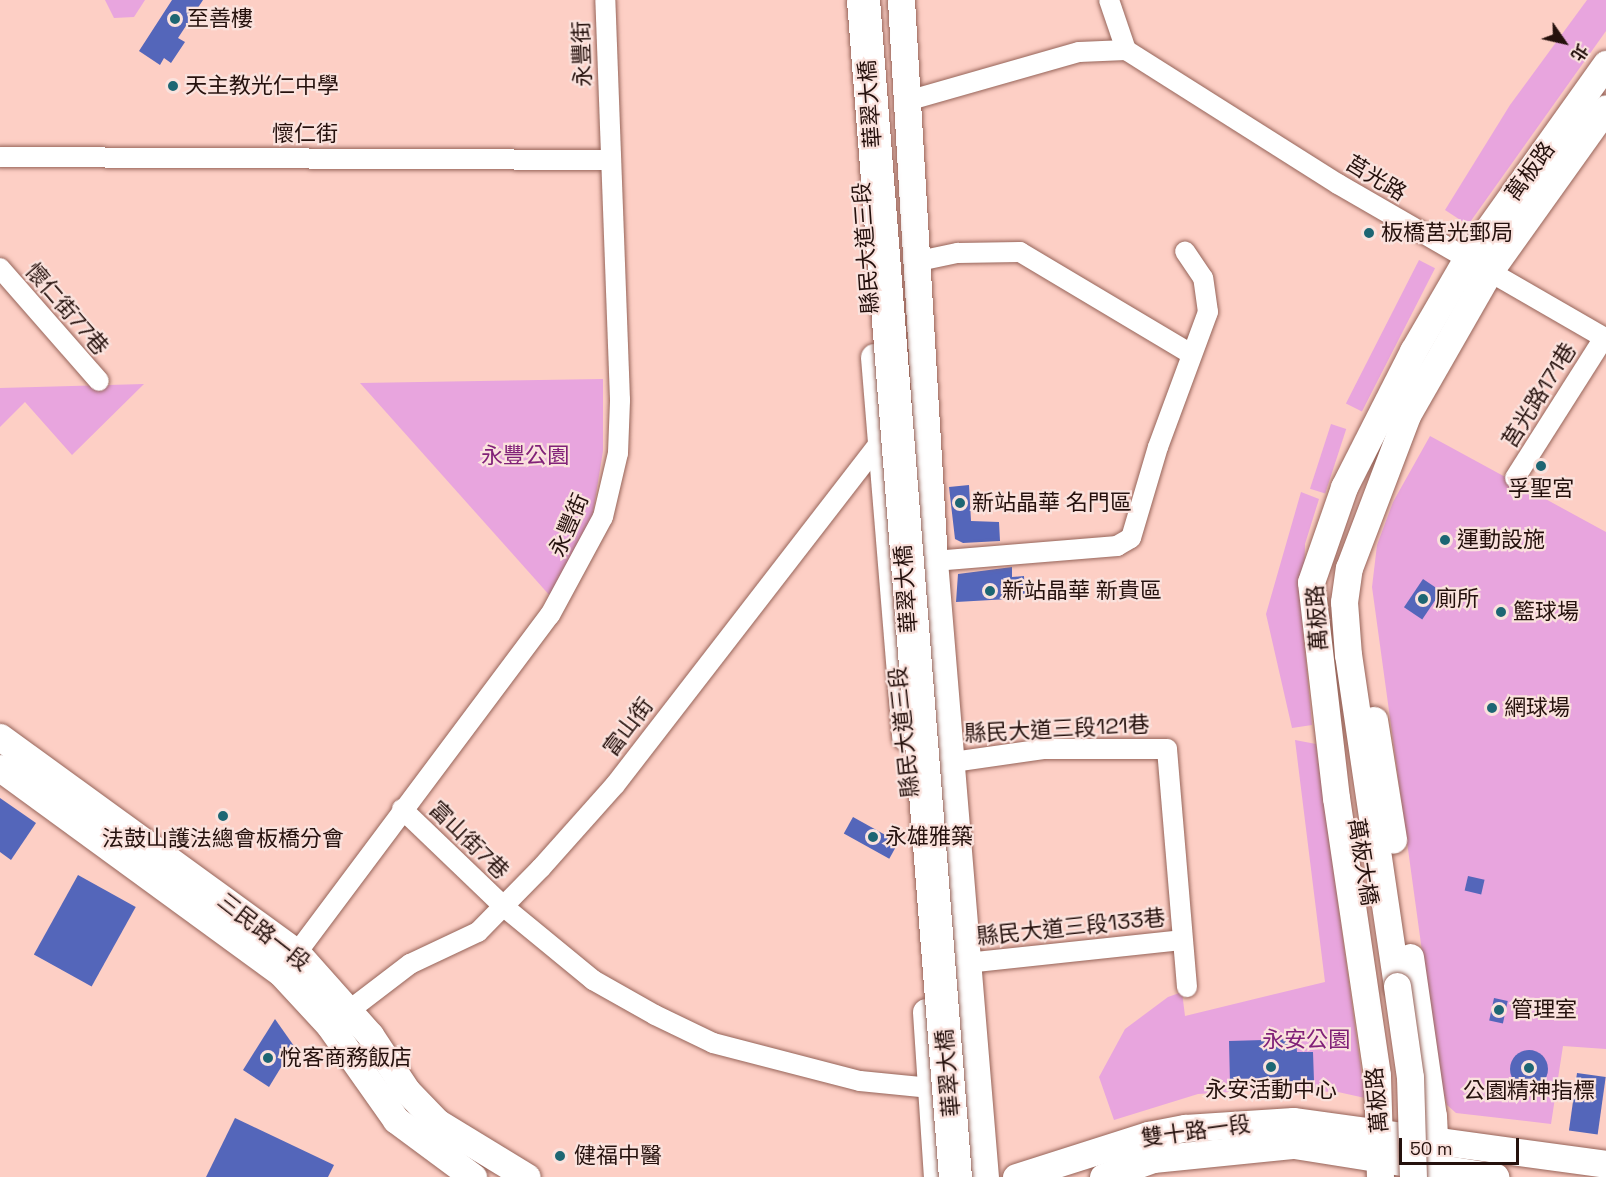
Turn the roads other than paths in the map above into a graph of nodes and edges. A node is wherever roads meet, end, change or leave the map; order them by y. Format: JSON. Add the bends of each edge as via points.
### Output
{"nodes":[{"id":1,"x":604,"y":0,"type":"edge"},
{"id":2,"x":847,"y":0,"type":"edge"},
{"id":3,"x":863,"y":0,"type":"edge"},
{"id":4,"x":884,"y":0,"type":"edge"},
{"id":5,"x":901,"y":0,"type":"edge"},
{"id":6,"x":1109,"y":0,"type":"edge"},
{"id":7,"x":1126,"y":50,"type":"junction"},
{"id":8,"x":1606,"y":64,"type":"edge"},
{"id":9,"x":908,"y":101,"type":"junction"},
{"id":10,"x":1606,"y":108,"type":"edge"},
{"id":11,"x":0,"y":157,"type":"edge"},
{"id":12,"x":610,"y":160,"type":"junction"},
{"id":13,"x":1185,"y":251,"type":"dead end"},
{"id":14,"x":920,"y":261,"type":"junction"},
{"id":15,"x":1478,"y":266,"type":"junction"},
{"id":16,"x":0,"y":268,"type":"edge"},
{"id":17,"x":1605,"y":339,"type":"edge"},
{"id":18,"x":1191,"y":354,"type":"junction"},
{"id":19,"x":99,"y":381,"type":"dead end"},
{"id":20,"x":926,"y":418,"type":"junction"},
{"id":21,"x":880,"y":436,"type":"junction"},
{"id":22,"x":1515,"y":478,"type":"dead end"},
{"id":23,"x":1324,"y":547,"type":"junction"},
{"id":24,"x":1354,"y":549,"type":"junction"},
{"id":25,"x":934,"y":561,"type":"junction"},
{"id":26,"x":0,"y":737,"type":"edge"},
{"id":27,"x":950,"y":759,"type":"junction"},
{"id":28,"x":0,"y":768,"type":"edge"},
{"id":29,"x":909,"y":776,"type":"junction"},
{"id":30,"x":402,"y":809,"type":"junction"},
{"id":31,"x":503,"y":906,"type":"junction"},
{"id":32,"x":1181,"y":940,"type":"junction"},
{"id":33,"x":289,"y":963,"type":"junction"},
{"id":34,"x":967,"y":963,"type":"junction"},
{"id":35,"x":1187,"y":987,"type":"dead end"},
{"id":36,"x":1389,"y":988,"type":"junction"},
{"id":37,"x":339,"y":1018,"type":"junction"},
{"id":38,"x":931,"y":1089,"type":"junction"},
{"id":39,"x":981,"y":1106,"type":"junction"},
{"id":40,"x":1381,"y":1130,"type":"junction"},
{"id":41,"x":1432,"y":1141,"type":"junction"},
{"id":42,"x":1606,"y":1164,"type":"edge"},
{"id":43,"x":1385,"y":1172,"type":"edge"},
{"id":44,"x":512,"y":1174,"type":"edge"},
{"id":45,"x":1429,"y":1174,"type":"edge"},
{"id":46,"x":473,"y":1177,"type":"edge"},
{"id":47,"x":938,"y":1177,"type":"edge"},
{"id":48,"x":955,"y":1177,"type":"edge"},
{"id":49,"x":973,"y":1177,"type":"edge"},
{"id":50,"x":985,"y":1177,"type":"edge"},
{"id":51,"x":1016,"y":1177,"type":"edge"},
{"id":52,"x":1102,"y":1177,"type":"edge"},
{"id":53,"x":1495,"y":1177,"type":"edge"}],
"edges":[{"from":1,"to":12,"type":"street","name":"永豐街"},
{"from":2,"to":21,"type":"street","name":"縣民大道三段"},
{"from":3,"to":48,"type":"highway","name":"華翠大橋","bridge":true},
{"from":4,"to":49,"type":"highway","name":"華翠大橋"},
{"from":5,"to":9,"type":"street","name":"縣民大道三段"},
{"from":6,"to":7,"type":"street"},
{"from":7,"to":9,"type":"street","via":[[1079,52]]},
{"from":7,"to":15,"type":"street","name":"莒光路"},
{"from":8,"to":15,"type":"street","name":"萬板路"},
{"from":9,"to":14,"type":"street","name":"縣民大道三段"},
{"from":10,"to":15,"type":"street","name":"萬板路"},
{"from":11,"to":12,"type":"street","name":"懷仁街"},
{"from":12,"to":30,"type":"street","name":"永豐街","via":[[620,400],[618,453],[603,516],[550,615]]},
{"from":13,"to":18,"type":"street","via":[[1208,295],[1203,331]]},
{"from":14,"to":18,"type":"street","via":[[958,253],[1020,252]]},
{"from":14,"to":20,"type":"street","name":"縣民大道三段"},
{"from":15,"to":17,"type":"street","name":"莒光路"},
{"from":15,"to":23,"type":"street","name":"萬板路","via":[[1372,425]]},
{"from":15,"to":24,"type":"street","name":"萬板路","via":[[1407,415]]},
{"from":16,"to":19,"type":"street","name":"懷仁街77巷"},
{"from":17,"to":22,"type":"street","name":"莒光路171巷"},
{"from":18,"to":25,"type":"street","via":[[1131,538],[1117,546]]},
{"from":20,"to":21,"type":"street"},
{"from":20,"to":25,"type":"street","name":"縣民大道三段"},
{"from":21,"to":29,"type":"street","name":"縣民大道三段"},
{"from":21,"to":31,"type":"street","name":"富山街","via":[[615,785]]},
{"from":23,"to":36,"type":"street","name":"萬板大橋","via":[[1333,680]]},
{"from":23,"to":40,"type":"street","name":"萬板路","via":[[1311,582]]},
{"from":24,"to":36,"type":"street","name":"萬板大橋","via":[[1344,602],[1348,655]]},
{"from":24,"to":41,"type":"street","name":"萬板路","via":[[1366,679],[1387,790]]},
{"from":25,"to":27,"type":"street","name":"縣民大道三段"},
{"from":26,"to":33,"type":"street","name":"三民路一段"},
{"from":27,"to":29,"type":"street","name":"縣民大道三段121巷"},
{"from":27,"to":32,"type":"street","name":"縣民大道三段121巷","via":[[1045,749],[1167,749]]},
{"from":27,"to":34,"type":"street","name":"縣民大道三段"},
{"from":28,"to":33,"type":"street","name":"三民路一段"},
{"from":29,"to":38,"type":"street","name":"縣民大道三段"},
{"from":30,"to":31,"type":"street","name":"富山街7巷"},
{"from":30,"to":33,"type":"street","name":"永豐街"},
{"from":31,"to":37,"type":"street","name":"富山街","via":[[478,932],[410,964]]},
{"from":31,"to":38,"type":"street","name":"富山街7巷","via":[[593,980],[713,1043],[861,1081]]},
{"from":32,"to":34,"type":"street","name":"縣民大道三段133巷"},
{"from":32,"to":35,"type":"street"},
{"from":33,"to":37,"type":"street","name":"三民路一段"},
{"from":34,"to":39,"type":"street","name":"縣民大道三段"},
{"from":36,"to":43,"type":"street","name":"萬板大橋","via":[[1391,1071]]},
{"from":36,"to":45,"type":"street","name":"萬板大橋","bridge":true},
{"from":37,"to":44,"type":"street","name":"三民路一段","via":[[437,1122]]},
{"from":37,"to":46,"type":"street","name":"三民路一段","via":[[396,1120]]},
{"from":38,"to":39,"type":"street","via":[[959,1086],[972,1090]]},
{"from":38,"to":47,"type":"street","name":"縣民大道三段"},
{"from":39,"to":50,"type":"street","name":"縣民大道三段"},
{"from":40,"to":41,"type":"street","name":"雙十路一段"},
{"from":40,"to":43,"type":"street","name":"萬板路"},
{"from":40,"to":51,"type":"street","name":"雙十路一段","via":[[1293,1121],[1185,1128],[1120,1143]]},
{"from":41,"to":42,"type":"street","name":"雙十路一段"},
{"from":41,"to":45,"type":"street","name":"萬板路"},
{"from":43,"to":45,"type":"street","name":"雙十路一段"},
{"from":43,"to":52,"type":"street","name":"雙十路一段","via":[[1294,1145],[1253,1146],[1153,1159]]},
{"from":45,"to":53,"type":"street","name":"雙十路一段"}]}
